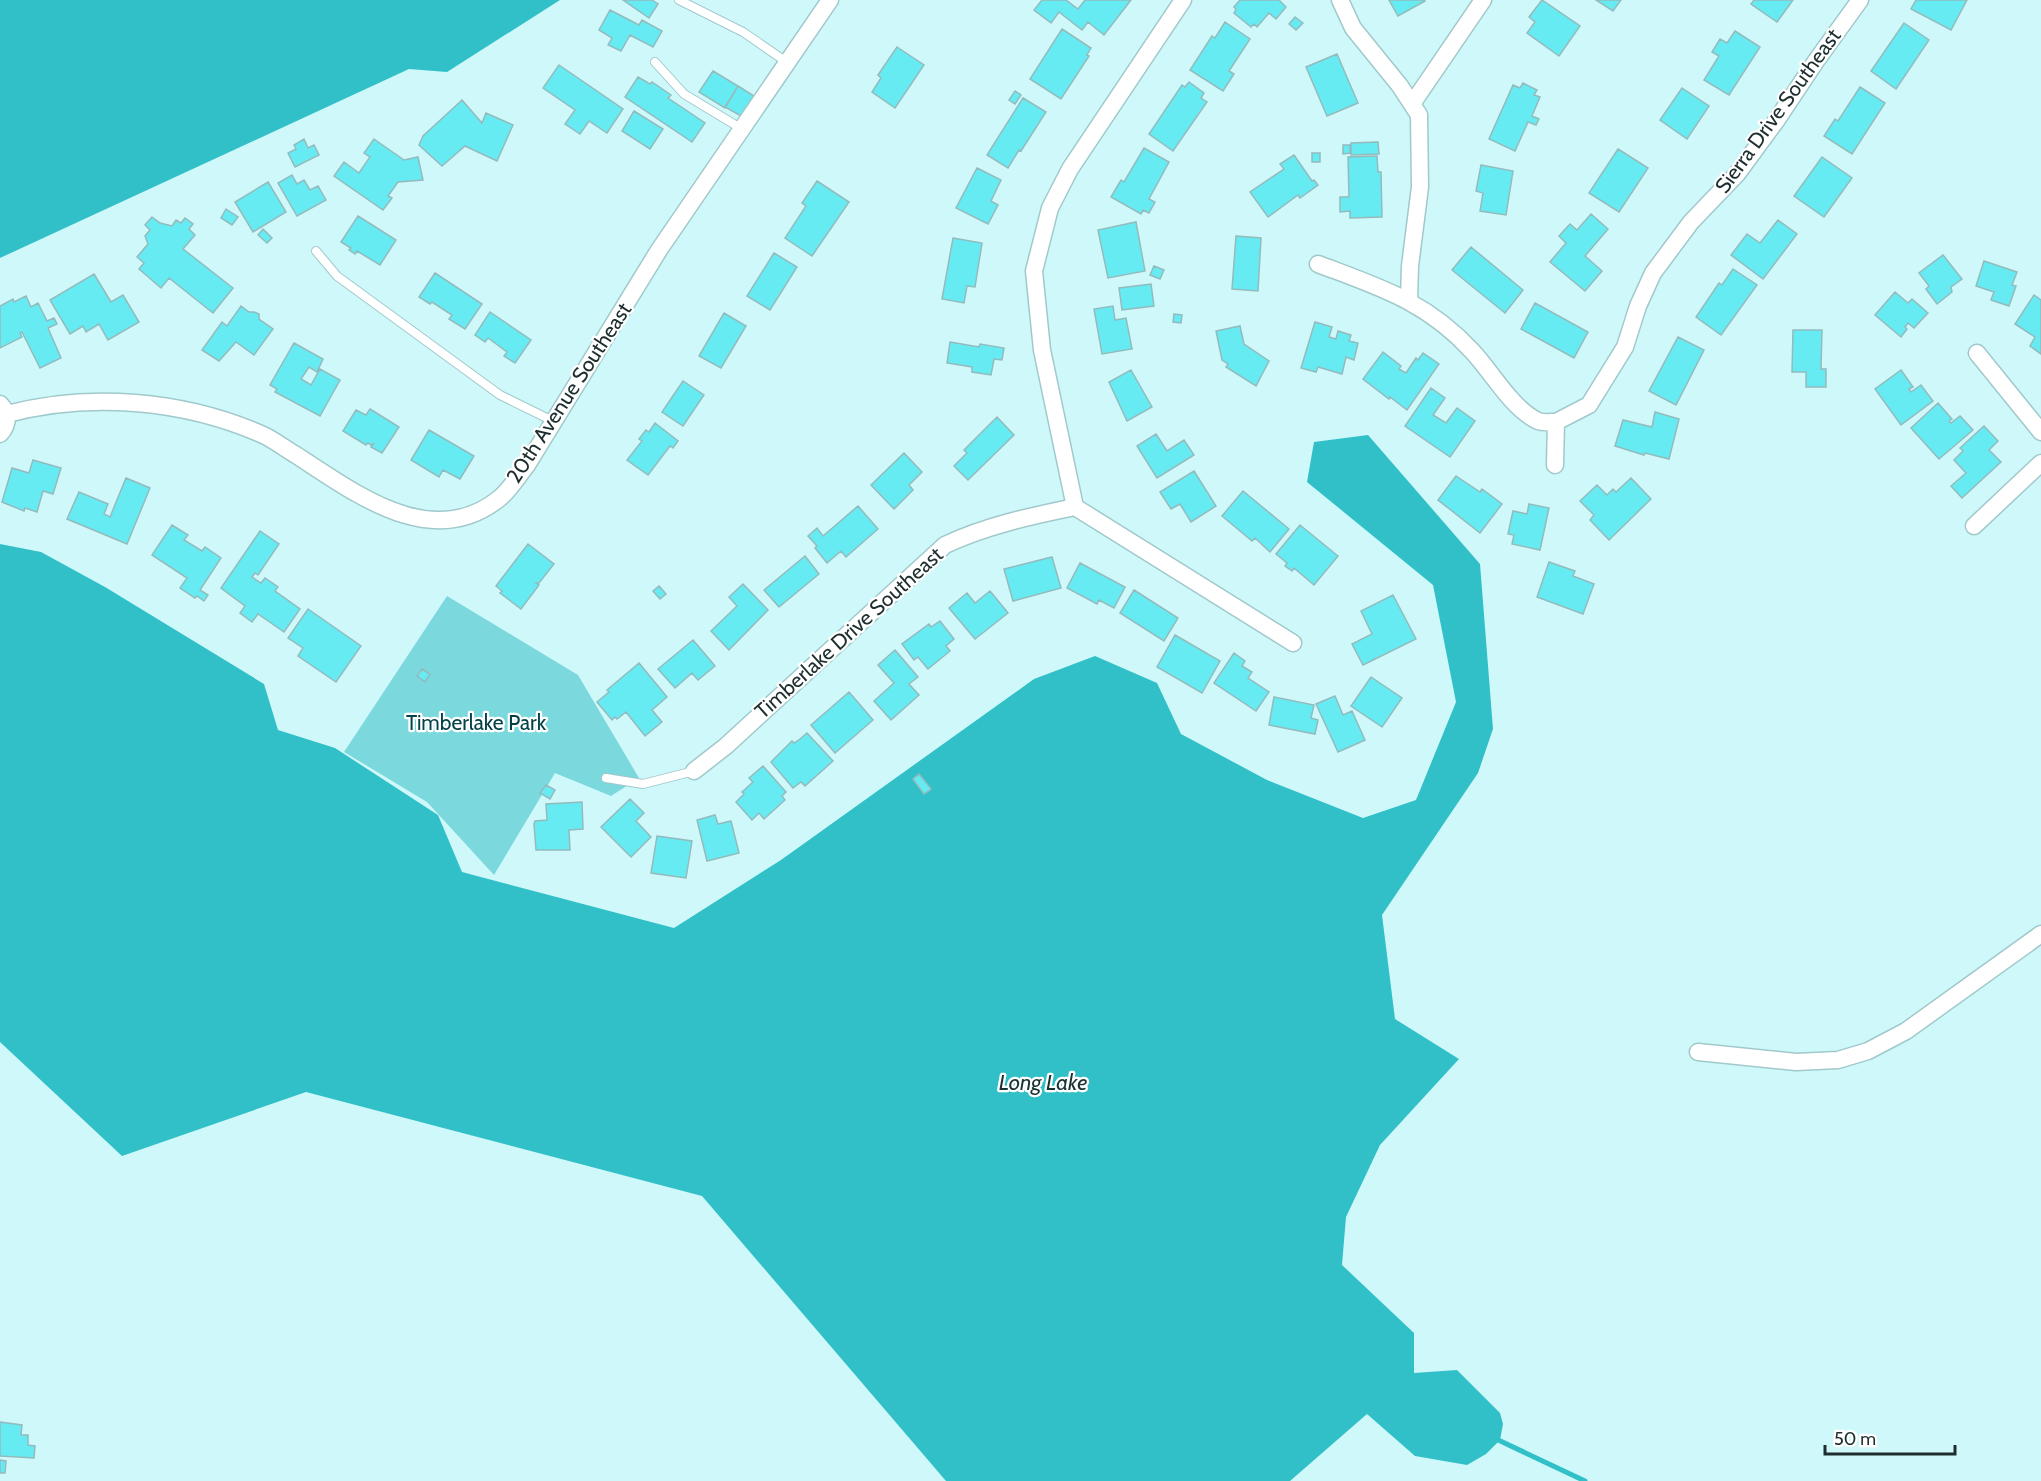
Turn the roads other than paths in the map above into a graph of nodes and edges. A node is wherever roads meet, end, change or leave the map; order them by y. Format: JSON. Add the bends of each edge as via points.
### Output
{"nodes":[{"id":1,"x":679,"y":0,"type":"edge"},
{"id":2,"x":830,"y":0,"type":"edge"},
{"id":3,"x":1184,"y":0,"type":"edge"},
{"id":4,"x":1340,"y":0,"type":"edge"},
{"id":5,"x":1483,"y":0,"type":"edge"},
{"id":6,"x":1860,"y":0,"type":"edge"},
{"id":7,"x":655,"y":62,"type":"dead end"},
{"id":8,"x":789,"y":63,"type":"junction"},
{"id":9,"x":1412,"y":104,"type":"junction"},
{"id":10,"x":743,"y":130,"type":"junction"},
{"id":11,"x":316,"y":251,"type":"dead end"},
{"id":12,"x":1318,"y":264,"type":"dead end"},
{"id":13,"x":1409,"y":300,"type":"junction"},
{"id":14,"x":1977,"y":353,"type":"dead end"},
{"id":15,"x":3,"y":409,"type":"edge"},
{"id":16,"x":553,"y":421,"type":"junction"},
{"id":17,"x":1556,"y":423,"type":"junction"},
{"id":18,"x":2041,"y":432,"type":"edge"},
{"id":19,"x":0,"y":434,"type":"edge"},
{"id":20,"x":2041,"y":463,"type":"edge"},
{"id":21,"x":1555,"y":465,"type":"dead end"},
{"id":22,"x":1075,"y":507,"type":"junction"},
{"id":23,"x":1974,"y":526,"type":"dead end"},
{"id":24,"x":1293,"y":643,"type":"dead end"},
{"id":25,"x":694,"y":771,"type":"joint"},
{"id":26,"x":606,"y":778,"type":"dead end"},
{"id":27,"x":2041,"y":934,"type":"edge"},
{"id":28,"x":1698,"y":1052,"type":"dead end"}],
"edges":[{"from":1,"to":8,"type":"lane","via":[[743,32]]},
{"from":2,"to":8,"type":"street","name":"20th Avenue Southeast"},
{"from":3,"to":22,"type":"street","via":[[1070,169],[1050,208],[1034,271],[1041,350]]},
{"from":4,"to":9,"type":"street","via":[[1353,28]]},
{"from":5,"to":9,"type":"street"},
{"from":6,"to":17,"type":"street","name":"Sierra Drive Southeast","via":[[1743,165],[1691,222],[1653,273],[1625,347],[1588,405]]},
{"from":7,"to":10,"type":"lane","via":[[684,94]]},
{"from":8,"to":10,"type":"street","name":"20th Avenue Southeast"},
{"from":9,"to":13,"type":"street","via":[[1419,115],[1420,187]]},
{"from":10,"to":16,"type":"street","name":"20th Avenue Southeast","via":[[654,260]]},
{"from":11,"to":16,"type":"lane","via":[[337,276],[500,395]]},
{"from":12,"to":13,"type":"street"},
{"from":13,"to":17,"type":"street","via":[[1446,325],[1473,351],[1521,408],[1539,421]]},
{"from":14,"to":18,"type":"street"},
{"from":15,"to":16,"type":"street","name":"20th Avenue Southeast","via":[[85,401],[172,408],[224,420],[263,435],[380,506],[429,520],[464,517],[502,496],[527,465]]},
{"from":15,"to":19,"type":"street","name":"20th Avenue Southeast","via":[[5,427]]},
{"from":17,"to":21,"type":"street"},
{"from":20,"to":23,"type":"street"},
{"from":22,"to":24,"type":"street"},
{"from":22,"to":25,"type":"street","name":"Timberlake Drive Southeast","via":[[966,535],[945,545]]},
{"from":25,"to":26,"type":"lane","via":[[643,784]]},
{"from":27,"to":28,"type":"street","via":[[1906,1031],[1868,1051],[1838,1060],[1796,1062]]}]}
